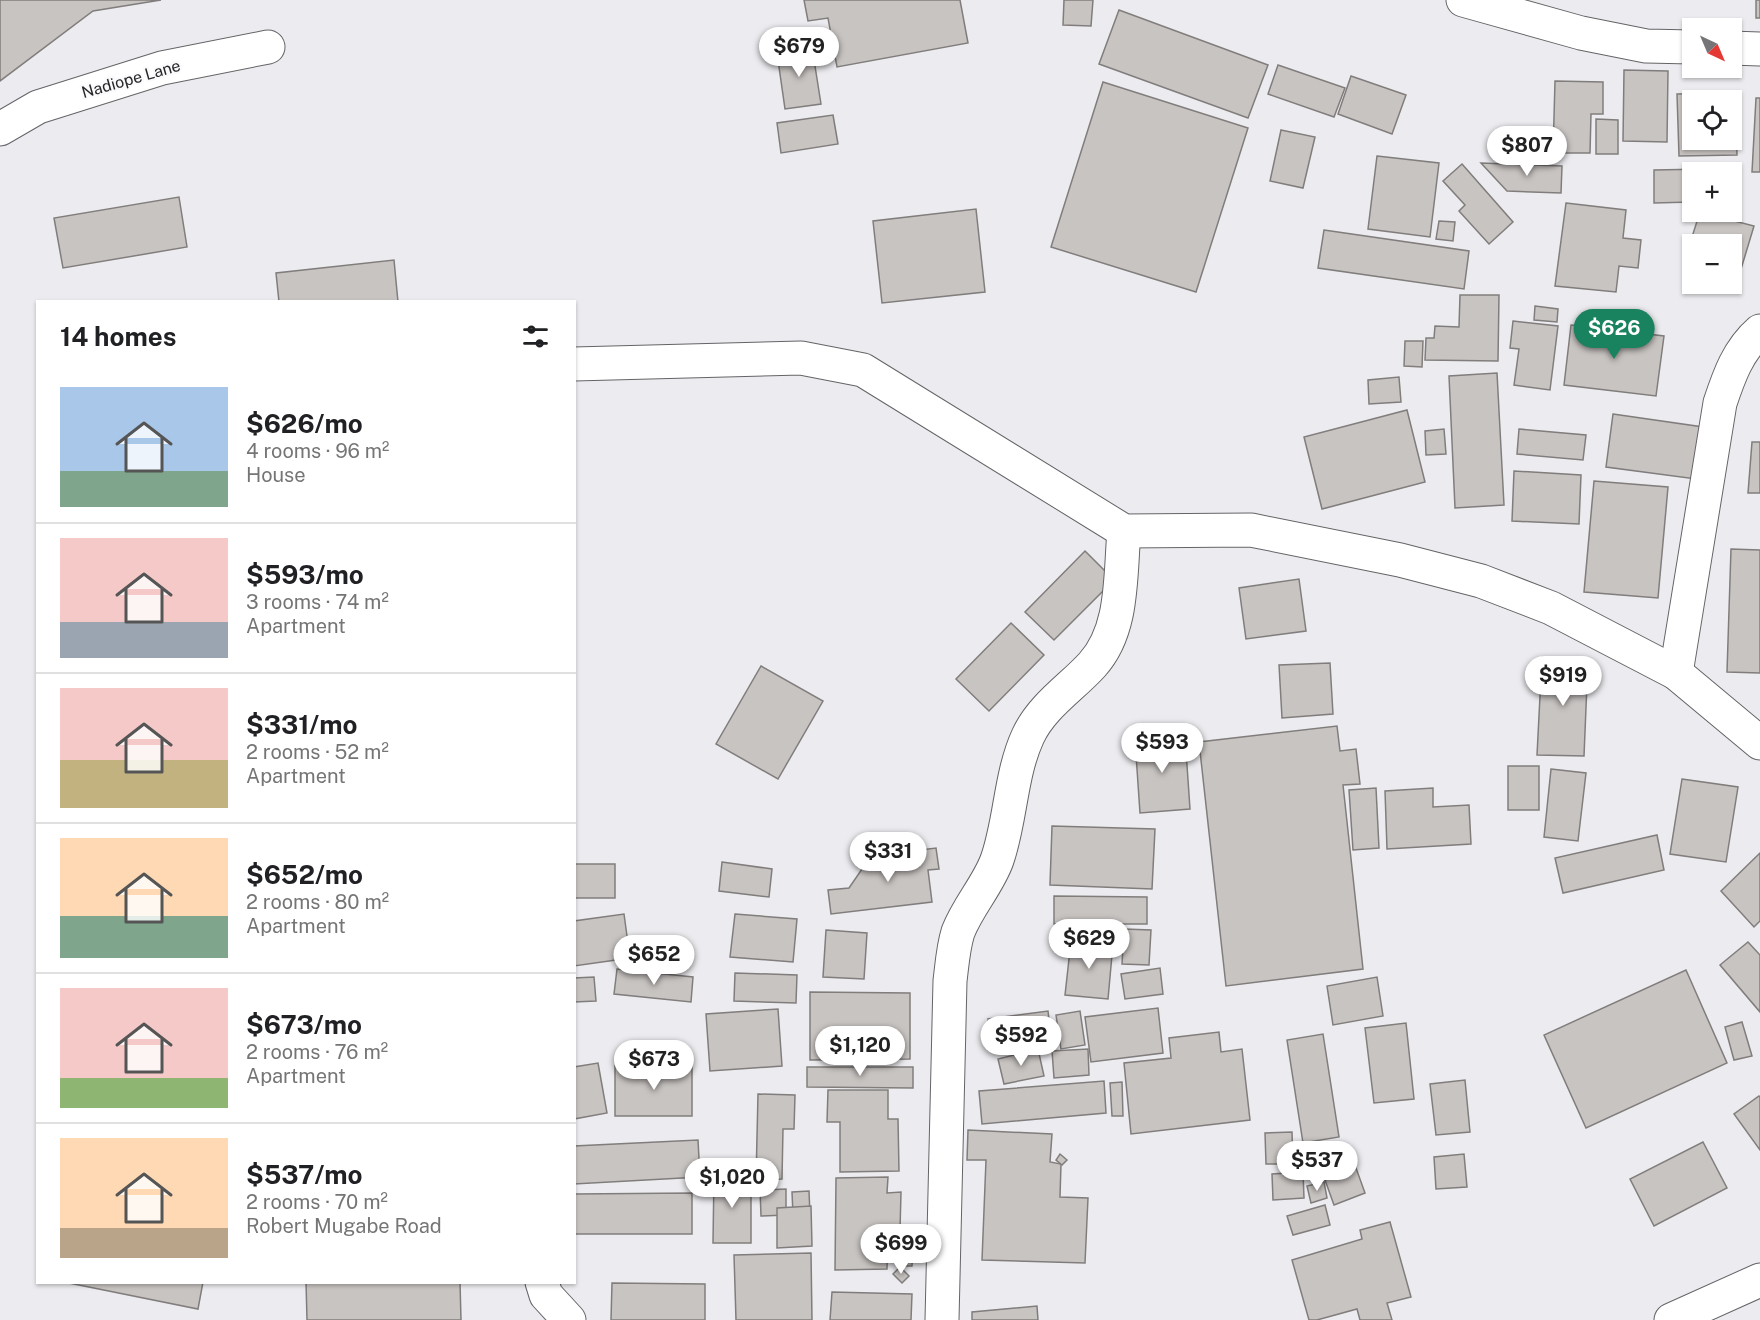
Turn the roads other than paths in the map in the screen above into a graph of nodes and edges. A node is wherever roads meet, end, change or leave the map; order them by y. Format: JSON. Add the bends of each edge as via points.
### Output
{"nodes":[{"id":1,"x":1463,"y":0,"type":"edge"},
{"id":2,"x":268,"y":47,"type":"dead end"},
{"id":3,"x":1682,"y":48,"type":"edge"},
{"id":4,"x":1742,"y":48,"type":"edge"},
{"id":5,"x":1760,"y":49,"type":"edge"},
{"id":6,"x":0,"y":129,"type":"edge"},
{"id":7,"x":1760,"y":332,"type":"edge"},
{"id":8,"x":576,"y":364,"type":"edge"},
{"id":9,"x":1124,"y":531,"type":"junction"},
{"id":10,"x":1676,"y":673,"type":"junction"},
{"id":11,"x":1760,"y":743,"type":"edge"},
{"id":12,"x":1760,"y":1280,"type":"edge"},
{"id":13,"x":543,"y":1284,"type":"edge"},
{"id":14,"x":569,"y":1320,"type":"edge"},
{"id":15,"x":942,"y":1320,"type":"edge"},
{"id":16,"x":1671,"y":1320,"type":"edge"}],
"edges":[{"from":1,"to":3,"type":"street","via":[[1592,36],[1646,46]]},
{"from":2,"to":6,"type":"street","name":"Nadiope Lane","via":[[162,68],[38,107]]},
{"from":4,"to":5,"type":"street"},
{"from":7,"to":10,"type":"street","via":[[1734,363],[1720,403]]},
{"from":8,"to":9,"type":"street","via":[[801,358],[863,370]]},
{"from":9,"to":10,"type":"street","via":[[1251,530],[1423,566],[1481,581],[1551,608]]},
{"from":9,"to":15,"type":"street","via":[[1116,623],[1108,644],[1044,711],[1029,734],[1020,757],[997,860],[959,931],[953,952]]},
{"from":10,"to":11,"type":"street"},
{"from":12,"to":16,"type":"street"},
{"from":13,"to":14,"type":"street","via":[[546,1295]]}]}
